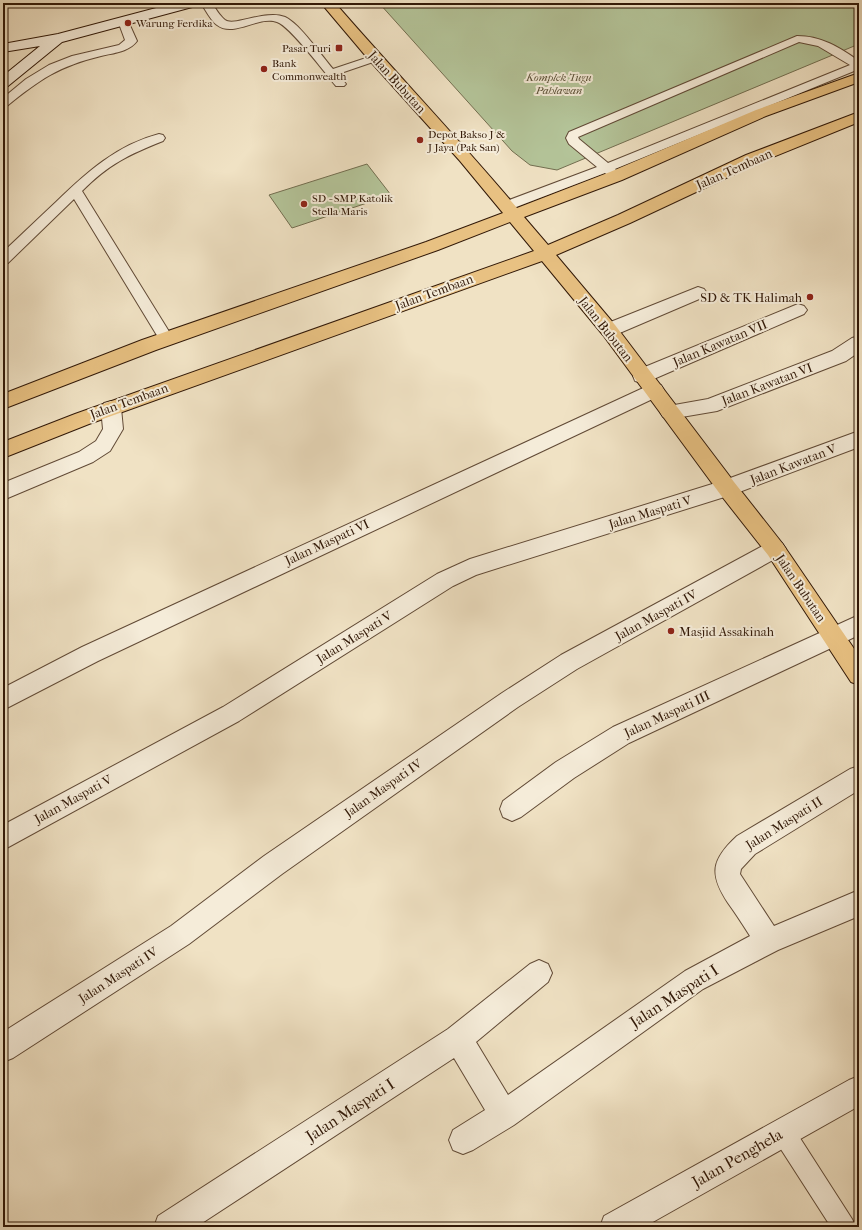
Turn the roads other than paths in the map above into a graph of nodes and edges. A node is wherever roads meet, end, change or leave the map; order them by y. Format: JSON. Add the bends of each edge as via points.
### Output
{"nodes":[{"id":1,"x":191,"y":3,"type":"edge"},
{"id":2,"x":206,"y":3,"type":"edge"},
{"id":3,"x":328,"y":3,"type":"edge"},
{"id":4,"x":123,"y":21,"type":"junction"},
{"id":5,"x":59,"y":38,"type":"junction"},
{"id":6,"x":5,"y":49,"type":"edge"},
{"id":7,"x":374,"y":58,"type":"junction"},
{"id":8,"x":859,"y":69,"type":"edge"},
{"id":9,"x":331,"y":73,"type":"junction"},
{"id":10,"x":3,"y":82,"type":"edge"},
{"id":11,"x":340,"y":84,"type":"dead end"},
{"id":12,"x":4,"y":102,"type":"edge"},
{"id":13,"x":859,"y":117,"type":"edge"},
{"id":14,"x":160,"y":138,"type":"dead end"},
{"id":15,"x":611,"y":172,"type":"junction"},
{"id":16,"x":75,"y":191,"type":"junction"},
{"id":17,"x":510,"y":210,"type":"junction"},
{"id":18,"x":546,"y":253,"type":"junction"},
{"id":19,"x":3,"y":260,"type":"edge"},
{"id":20,"x":698,"y":293,"type":"dead end"},
{"id":21,"x":798,"y":310,"type":"dead end"},
{"id":22,"x":609,"y":330,"type":"junction"},
{"id":23,"x":166,"y":338,"type":"junction"},
{"id":24,"x":859,"y":343,"type":"edge"},
{"id":25,"x":648,"y":383,"type":"junction"},
{"id":26,"x":3,"y":402,"type":"edge"},
{"id":27,"x":111,"y":408,"type":"junction"},
{"id":28,"x":670,"y":412,"type":"junction"},
{"id":29,"x":859,"y":439,"type":"edge"},
{"id":30,"x":3,"y":450,"type":"edge"},
{"id":31,"x":727,"y":488,"type":"junction"},
{"id":32,"x":3,"y":492,"type":"edge"},
{"id":33,"x":775,"y":549,"type":"junction"},
{"id":34,"x":859,"y":625,"type":"edge"},
{"id":35,"x":834,"y":638,"type":"junction"},
{"id":36,"x":859,"y":675,"type":"edge"},
{"id":37,"x":3,"y":700,"type":"edge"},
{"id":38,"x":859,"y":777,"type":"edge"},
{"id":39,"x":512,"y":809,"type":"dead end"},
{"id":40,"x":3,"y":838,"type":"edge"},
{"id":41,"x":859,"y":903,"type":"edge"},
{"id":42,"x":768,"y":941,"type":"junction"},
{"id":43,"x":539,"y":973,"type":"dead end"},
{"id":44,"x":458,"y":1040,"type":"junction"},
{"id":45,"x":3,"y":1048,"type":"edge"},
{"id":46,"x":859,"y":1090,"type":"edge"},
{"id":47,"x":504,"y":1114,"type":"junction"},
{"id":48,"x":783,"y":1132,"type":"junction"},
{"id":49,"x":463,"y":1140,"type":"dead end"},
{"id":50,"x":169,"y":1227,"type":"edge"},
{"id":51,"x":616,"y":1227,"type":"edge"},
{"id":52,"x":844,"y":1227,"type":"edge"}],
"edges":[{"from":1,"to":4,"type":"street"},
{"from":2,"to":9,"type":"lane","via":[[220,23],[224,24],[231,25],[265,17],[283,20]]},
{"from":3,"to":7,"type":"main road","name":"Jalan Bubutan"},
{"from":4,"to":5,"type":"street"},
{"from":4,"to":12,"type":"lane","via":[[131,41],[128,44],[61,64],[33,80]]},
{"from":5,"to":6,"type":"street"},
{"from":5,"to":10,"type":"street"},
{"from":7,"to":9,"type":"lane"},
{"from":7,"to":17,"type":"main road","name":"Jalan Bubutan"},
{"from":8,"to":15,"type":"main road","via":[[762,113]]},
{"from":8,"to":15,"type":"lane","via":[[827,44],[797,39],[573,135],[573,141]]},
{"from":9,"to":11,"type":"lane"},
{"from":13,"to":18,"type":"main road","name":"Jalan Tembaan","via":[[752,159]]},
{"from":14,"to":16,"type":"lane","via":[[131,148],[112,159]]},
{"from":15,"to":17,"type":"main road"},
{"from":16,"to":19,"type":"lane"},
{"from":16,"to":23,"type":"lane"},
{"from":17,"to":18,"type":"main road","name":"Jalan Bubutan"},
{"from":17,"to":23,"type":"main road","via":[[432,246]]},
{"from":18,"to":22,"type":"main road","name":"Jalan Bubutan"},
{"from":18,"to":27,"type":"main road","name":"Jalan Tembaan"},
{"from":20,"to":22,"type":"street"},
{"from":21,"to":25,"type":"street","name":"Jalan Kawatan VII"},
{"from":22,"to":25,"type":"main road","name":"Jalan Bubutan"},
{"from":23,"to":26,"type":"main road"},
{"from":24,"to":28,"type":"street","name":"Jalan Kawatan VI","via":[[839,356],[710,406]]},
{"from":25,"to":28,"type":"main road","name":"Jalan Bubutan"},
{"from":25,"to":37,"type":"street","name":"Jalan Maspati VI","via":[[90,654]]},
{"from":27,"to":30,"type":"main road","name":"Jalan Tembaan"},
{"from":27,"to":32,"type":"street","via":[[113,429],[103,446],[86,457]]},
{"from":28,"to":31,"type":"main road","name":"Jalan Bubutan"},
{"from":29,"to":31,"type":"street","name":"Jalan Kawatan V"},
{"from":31,"to":33,"type":"main road","name":"Jalan Bubutan"},
{"from":31,"to":40,"type":"street","name":"Jalan Maspati V","via":[[470,568],[445,580],[231,714]]},
{"from":33,"to":35,"type":"main road","name":"Jalan Bubutan"},
{"from":33,"to":45,"type":"street","name":"Jalan Maspati IV","via":[[569,662],[273,864],[180,935]]},
{"from":34,"to":35,"type":"street","name":"Jalan Maspati III"},
{"from":35,"to":36,"type":"main road","name":"Jalan Bubutan"},
{"from":35,"to":39,"type":"street","name":"Jalan Maspati III","via":[[621,736],[574,763]]},
{"from":38,"to":42,"type":"street","name":"Jalan Maspati II","via":[[746,845],[729,864],[726,871],[728,880]]},
{"from":41,"to":42,"type":"street","name":"Jalan Maspati I"},
{"from":42,"to":47,"type":"street","name":"Jalan Maspati I","via":[[694,980]]},
{"from":43,"to":44,"type":"street","name":"Jalan Maspati I"},
{"from":44,"to":47,"type":"street"},
{"from":44,"to":50,"type":"street","name":"Jalan Maspati I"},
{"from":46,"to":48,"type":"street","name":"Jalan Penghela"},
{"from":47,"to":49,"type":"street","name":"Jalan Maspati I"},
{"from":48,"to":51,"type":"street","name":"Jalan Penghela"},
{"from":48,"to":52,"type":"lane"}]}
